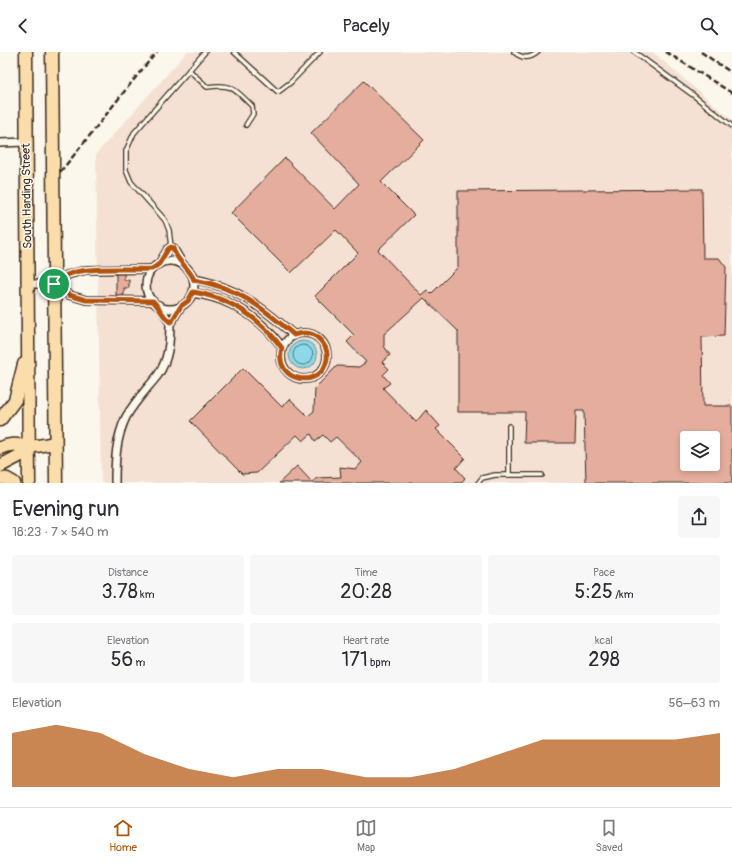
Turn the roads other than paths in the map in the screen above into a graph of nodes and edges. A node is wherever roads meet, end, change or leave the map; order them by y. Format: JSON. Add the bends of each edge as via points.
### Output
{"nodes":[{"id":1,"x":26,"y":52,"type":"edge"},
{"id":2,"x":52,"y":52,"type":"edge"},
{"id":3,"x":205,"y":52,"type":"edge"},
{"id":4,"x":235,"y":52,"type":"edge"},
{"id":5,"x":320,"y":52,"type":"edge"},
{"id":6,"x":514,"y":52,"type":"edge"},
{"id":7,"x":538,"y":52,"type":"edge"},
{"id":8,"x":634,"y":52,"type":"edge"},
{"id":9,"x":189,"y":70,"type":"junction"},
{"id":10,"x":246,"y":125,"type":"dead end"},
{"id":11,"x":732,"y":126,"type":"edge"},
{"id":12,"x":26,"y":142,"type":"junction"},
{"id":13,"x":0,"y":143,"type":"edge"},
{"id":14,"x":171,"y":247,"type":"junction"},
{"id":15,"x":159,"y":264,"type":"junction"},
{"id":16,"x":182,"y":264,"type":"junction"},
{"id":17,"x":152,"y":269,"type":"junction"},
{"id":18,"x":194,"y":280,"type":"junction"},
{"id":19,"x":28,"y":284,"type":"junction"},
{"id":20,"x":54,"y":284,"type":"junction"},
{"id":21,"x":193,"y":292,"type":"junction"},
{"id":22,"x":156,"y":303,"type":"junction"},
{"id":23,"x":181,"y":306,"type":"junction"},
{"id":24,"x":170,"y":322,"type":"junction"},
{"id":25,"x":294,"y":335,"type":"junction"},
{"id":26,"x":28,"y":345,"type":"junction"},
{"id":27,"x":282,"y":348,"type":"junction"},
{"id":28,"x":0,"y":420,"type":"edge"},
{"id":29,"x":509,"y":426,"type":"dead end"},
{"id":30,"x":55,"y":443,"type":"junction"},
{"id":31,"x":29,"y":446,"type":"junction"},
{"id":32,"x":0,"y":448,"type":"edge"},
{"id":33,"x":0,"y":466,"type":"edge"},
{"id":34,"x":509,"y":475,"type":"junction"},
{"id":35,"x":542,"y":475,"type":"dead end"},
{"id":36,"x":0,"y":478,"type":"edge"},
{"id":37,"x":14,"y":483,"type":"edge"},
{"id":38,"x":29,"y":483,"type":"edge"},
{"id":39,"x":56,"y":483,"type":"edge"},
{"id":40,"x":115,"y":483,"type":"edge"},
{"id":41,"x":478,"y":483,"type":"edge"}],
"edges":[{"from":1,"to":12,"type":"main road","name":"South Harding Street"},
{"from":2,"to":20,"type":"main road"},
{"from":3,"to":9,"type":"lane"},
{"from":4,"to":5,"type":"lane","via":[[278,92]]},
{"from":6,"to":7,"type":"lane","via":[[525,57]]},
{"from":8,"to":11,"type":"lane"},
{"from":9,"to":10,"type":"lane","via":[[207,87],[232,87],[252,106],[253,114]]},
{"from":9,"to":14,"type":"lane","via":[[134,133],[125,155],[126,170],[131,182],[165,220]]},
{"from":12,"to":13,"type":"street"},
{"from":12,"to":19,"type":"main road","name":"South Harding Street"},
{"from":14,"to":15,"type":"street"},
{"from":14,"to":16,"type":"street"},
{"from":15,"to":16,"type":"street","via":[[170,261]]},
{"from":15,"to":17,"type":"street"},
{"from":16,"to":18,"type":"street"},
{"from":17,"to":20,"type":"street","via":[[86,270],[67,274]]},
{"from":17,"to":22,"type":"street","via":[[146,284]]},
{"from":18,"to":21,"type":"street"},
{"from":18,"to":25,"type":"street","via":[[216,284],[242,295]]},
{"from":19,"to":20,"type":"street"},
{"from":19,"to":26,"type":"main road","name":"South Harding Street"},
{"from":20,"to":22,"type":"street","via":[[69,295],[86,300]]},
{"from":20,"to":30,"type":"main road"},
{"from":21,"to":23,"type":"street","via":[[188,301]]},
{"from":21,"to":27,"type":"street","via":[[217,298],[242,310],[266,328]]},
{"from":22,"to":23,"type":"street","via":[[170,308]]},
{"from":22,"to":24,"type":"street"},
{"from":23,"to":24,"type":"street"},
{"from":24,"to":40,"type":"street","via":[[169,344],[162,368],[130,409],[121,429],[116,454]]},
{"from":25,"to":27,"type":"street"},
{"from":25,"to":27,"type":"street","via":[[311,334],[323,343],[327,358],[320,373],[307,379],[294,377],[286,371],[282,363]]},
{"from":26,"to":28,"type":"main road","via":[[15,400]]},
{"from":26,"to":31,"type":"main road","name":"South Harding Street"},
{"from":29,"to":34,"type":"lane"},
{"from":30,"to":31,"type":"main road"},
{"from":30,"to":39,"type":"main road"},
{"from":31,"to":32,"type":"main road","via":[[16,444]]},
{"from":31,"to":33,"type":"main road","via":[[17,457]]},
{"from":31,"to":38,"type":"main road","name":"South Harding Street"},
{"from":34,"to":35,"type":"lane"},
{"from":34,"to":41,"type":"lane","via":[[482,478]]},
{"from":36,"to":37,"type":"main road"}]}
